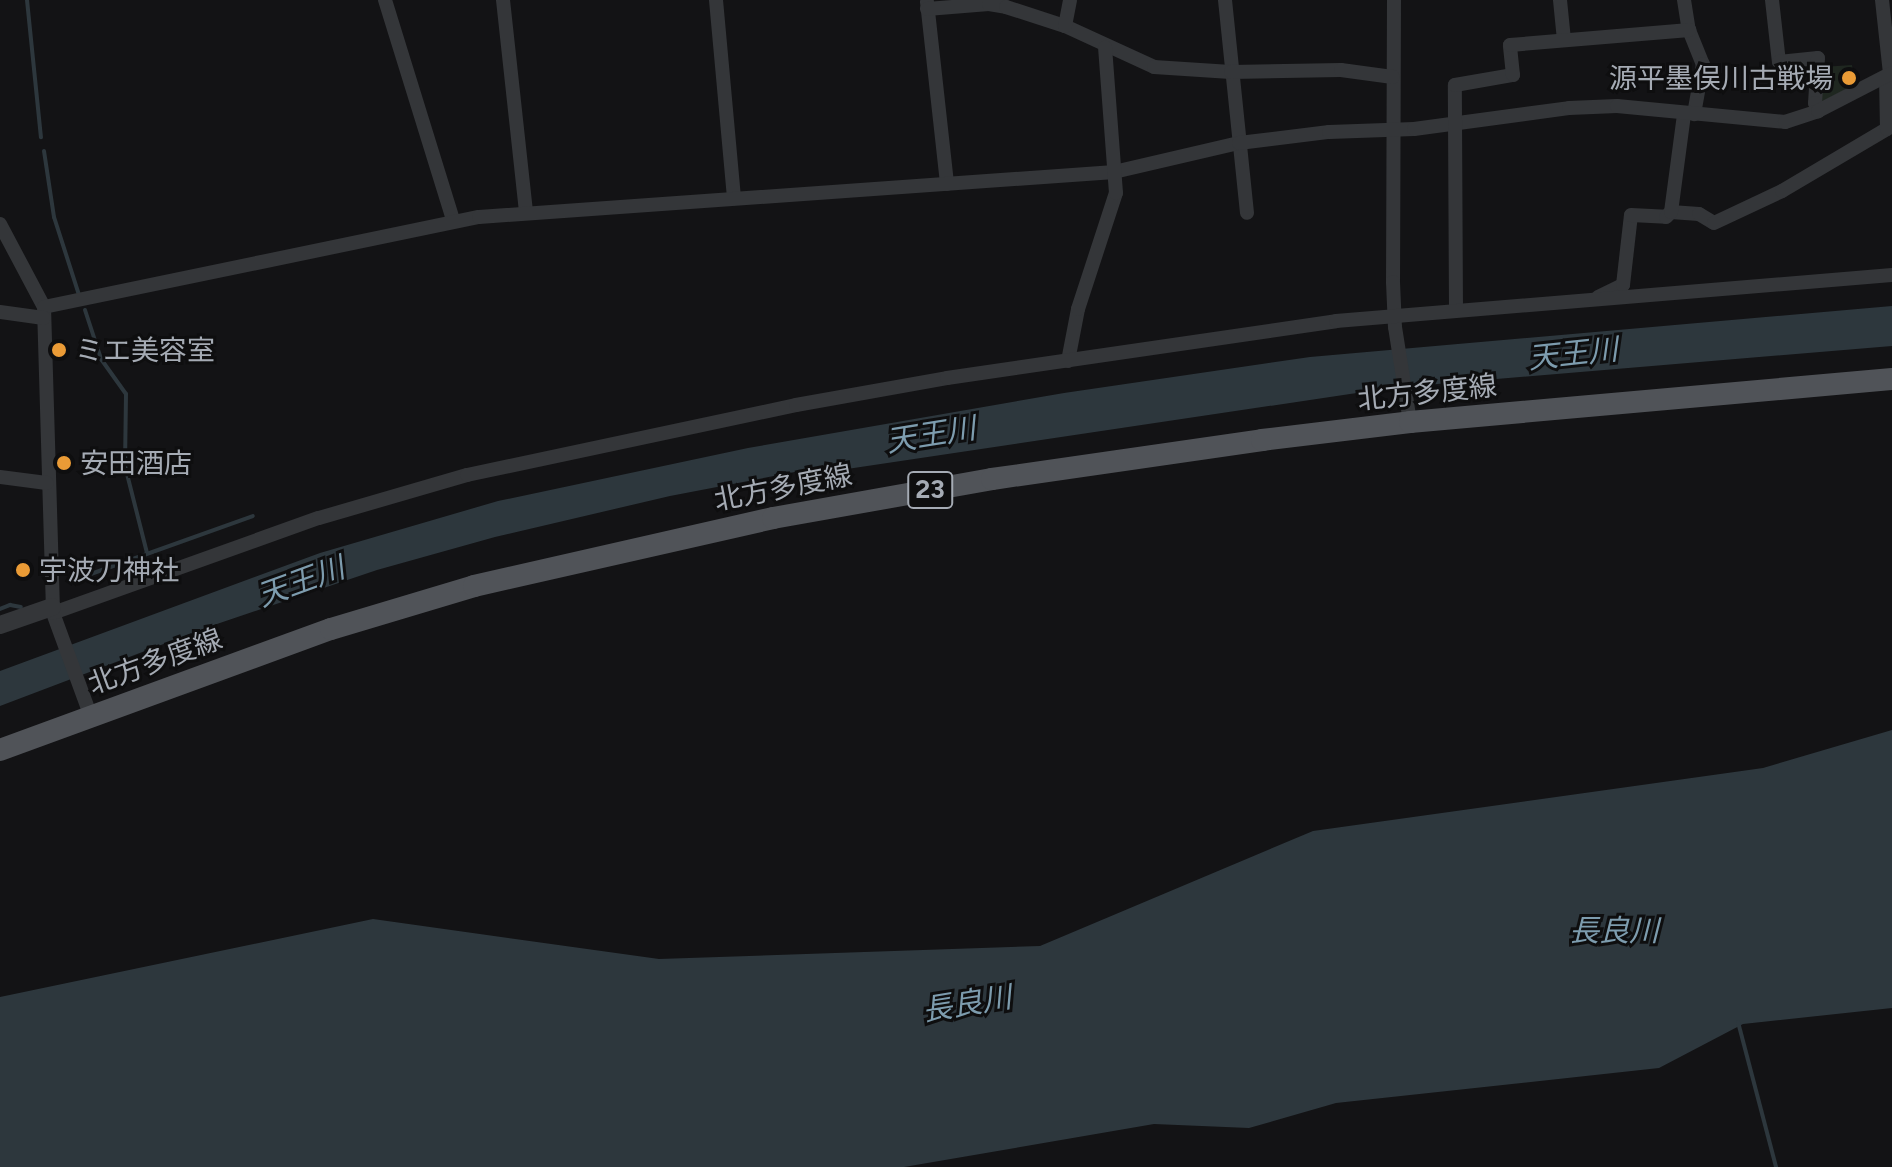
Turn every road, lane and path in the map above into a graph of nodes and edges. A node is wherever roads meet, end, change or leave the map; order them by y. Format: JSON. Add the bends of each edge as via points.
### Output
{"nodes":[{"id":1,"x":385,"y":0,"type":"edge"},
{"id":2,"x":503,"y":0,"type":"edge"},
{"id":3,"x":716,"y":0,"type":"edge"},
{"id":4,"x":1070,"y":0,"type":"edge"},
{"id":5,"x":1225,"y":0,"type":"edge"},
{"id":6,"x":1394,"y":0,"type":"edge"},
{"id":7,"x":1560,"y":0,"type":"edge"},
{"id":8,"x":1684,"y":0,"type":"edge"},
{"id":9,"x":1772,"y":0,"type":"edge"},
{"id":10,"x":1882,"y":0,"type":"edge"},
{"id":11,"x":927,"y":5,"type":"edge"},
{"id":12,"x":1065,"y":26,"type":"junction"},
{"id":13,"x":1689,"y":30,"type":"junction"},
{"id":14,"x":1564,"y":40,"type":"junction"},
{"id":15,"x":1105,"y":47,"type":"junction"},
{"id":16,"x":1231,"y":72,"type":"junction"},
{"id":17,"x":1889,"y":74,"type":"edge"},
{"id":18,"x":1393,"y":77,"type":"junction"},
{"id":19,"x":1818,"y":111,"type":"junction"},
{"id":20,"x":1689,"y":114,"type":"junction"},
{"id":21,"x":1457,"y":123,"type":"junction"},
{"id":22,"x":1395,"y":130,"type":"junction"},
{"id":23,"x":1239,"y":143,"type":"junction"},
{"id":24,"x":1114,"y":172,"type":"junction"},
{"id":25,"x":947,"y":184,"type":"junction"},
{"id":26,"x":734,"y":198,"type":"junction"},
{"id":27,"x":1671,"y":212,"type":"junction"},
{"id":28,"x":526,"y":213,"type":"junction"},
{"id":29,"x":1247,"y":213,"type":"dead end"},
{"id":30,"x":453,"y":220,"type":"junction"},
{"id":31,"x":0,"y":224,"type":"edge"},
{"id":32,"x":1892,"y":275,"type":"edge"},
{"id":33,"x":1592,"y":303,"type":"junction"},
{"id":34,"x":1456,"y":310,"type":"junction"},
{"id":35,"x":0,"y":312,"type":"edge"},
{"id":36,"x":44,"y":312,"type":"junction"},
{"id":37,"x":1395,"y":321,"type":"junction"},
{"id":38,"x":1068,"y":361,"type":"junction"},
{"id":39,"x":1892,"y":379,"type":"edge"},
{"id":40,"x":1408,"y":414,"type":"junction"},
{"id":41,"x":0,"y":477,"type":"edge"},
{"id":42,"x":47,"y":483,"type":"junction"},
{"id":43,"x":55,"y":615,"type":"junction"},
{"id":44,"x":0,"y":625,"type":"edge"},
{"id":45,"x":88,"y":707,"type":"junction"},
{"id":46,"x":0,"y":750,"type":"edge"}],
"edges":[{"from":1,"to":30,"type":"street"},
{"from":2,"to":28,"type":"street"},
{"from":3,"to":26,"type":"street"},
{"from":4,"to":12,"type":"street"},
{"from":5,"to":16,"type":"street"},
{"from":6,"to":18,"type":"street"},
{"from":7,"to":14,"type":"street"},
{"from":8,"to":13,"type":"street"},
{"from":9,"to":19,"type":"street","via":[[1779,62],[1818,58]]},
{"from":10,"to":17,"type":"street"},
{"from":11,"to":12,"type":"street","via":[[989,4]]},
{"from":11,"to":25,"type":"street"},
{"from":12,"to":15,"type":"street"},
{"from":13,"to":14,"type":"street"},
{"from":13,"to":20,"type":"street","via":[[1703,64]]},
{"from":14,"to":21,"type":"street","via":[[1510,45],[1513,75],[1455,85]]},
{"from":15,"to":16,"type":"street","via":[[1154,67]]},
{"from":15,"to":24,"type":"street"},
{"from":16,"to":18,"type":"street","via":[[1341,70]]},
{"from":16,"to":23,"type":"street"},
{"from":17,"to":19,"type":"street"},
{"from":17,"to":27,"type":"street","via":[[1887,129],[1782,191],[1714,223],[1699,214]]},
{"from":18,"to":22,"type":"street"},
{"from":19,"to":20,"type":"street","via":[[1785,122]]},
{"from":20,"to":21,"type":"street","via":[[1617,106]]},
{"from":20,"to":27,"type":"street"},
{"from":21,"to":22,"type":"street"},
{"from":21,"to":34,"type":"street"},
{"from":22,"to":23,"type":"street"},
{"from":22,"to":37,"type":"street"},
{"from":23,"to":24,"type":"street"},
{"from":23,"to":29,"type":"street"},
{"from":24,"to":25,"type":"street"},
{"from":24,"to":38,"type":"street","via":[[1116,193],[1078,309]]},
{"from":25,"to":26,"type":"street"},
{"from":26,"to":28,"type":"street"},
{"from":27,"to":33,"type":"street","via":[[1666,217],[1631,215],[1623,285]]},
{"from":28,"to":30,"type":"street"},
{"from":30,"to":36,"type":"street"},
{"from":31,"to":36,"type":"street"},
{"from":32,"to":33,"type":"street"},
{"from":33,"to":34,"type":"street"},
{"from":34,"to":37,"type":"street"},
{"from":35,"to":36,"type":"street"},
{"from":36,"to":42,"type":"street"},
{"from":37,"to":38,"type":"street","via":[[1173,344]]},
{"from":37,"to":40,"type":"street"},
{"from":38,"to":43,"type":"street","via":[[796,405],[467,475],[319,518]]},
{"from":39,"to":40,"type":"main road","name":"北方多度線","number":"23"},
{"from":40,"to":45,"type":"main road","name":"北方多度線","number":"23","via":[[992,479],[698,535],[474,586]]},
{"from":41,"to":42,"type":"street"},
{"from":42,"to":43,"type":"street"},
{"from":43,"to":44,"type":"street"},
{"from":43,"to":45,"type":"street"},
{"from":45,"to":46,"type":"main road","name":"北方多度線","number":"23"}]}
